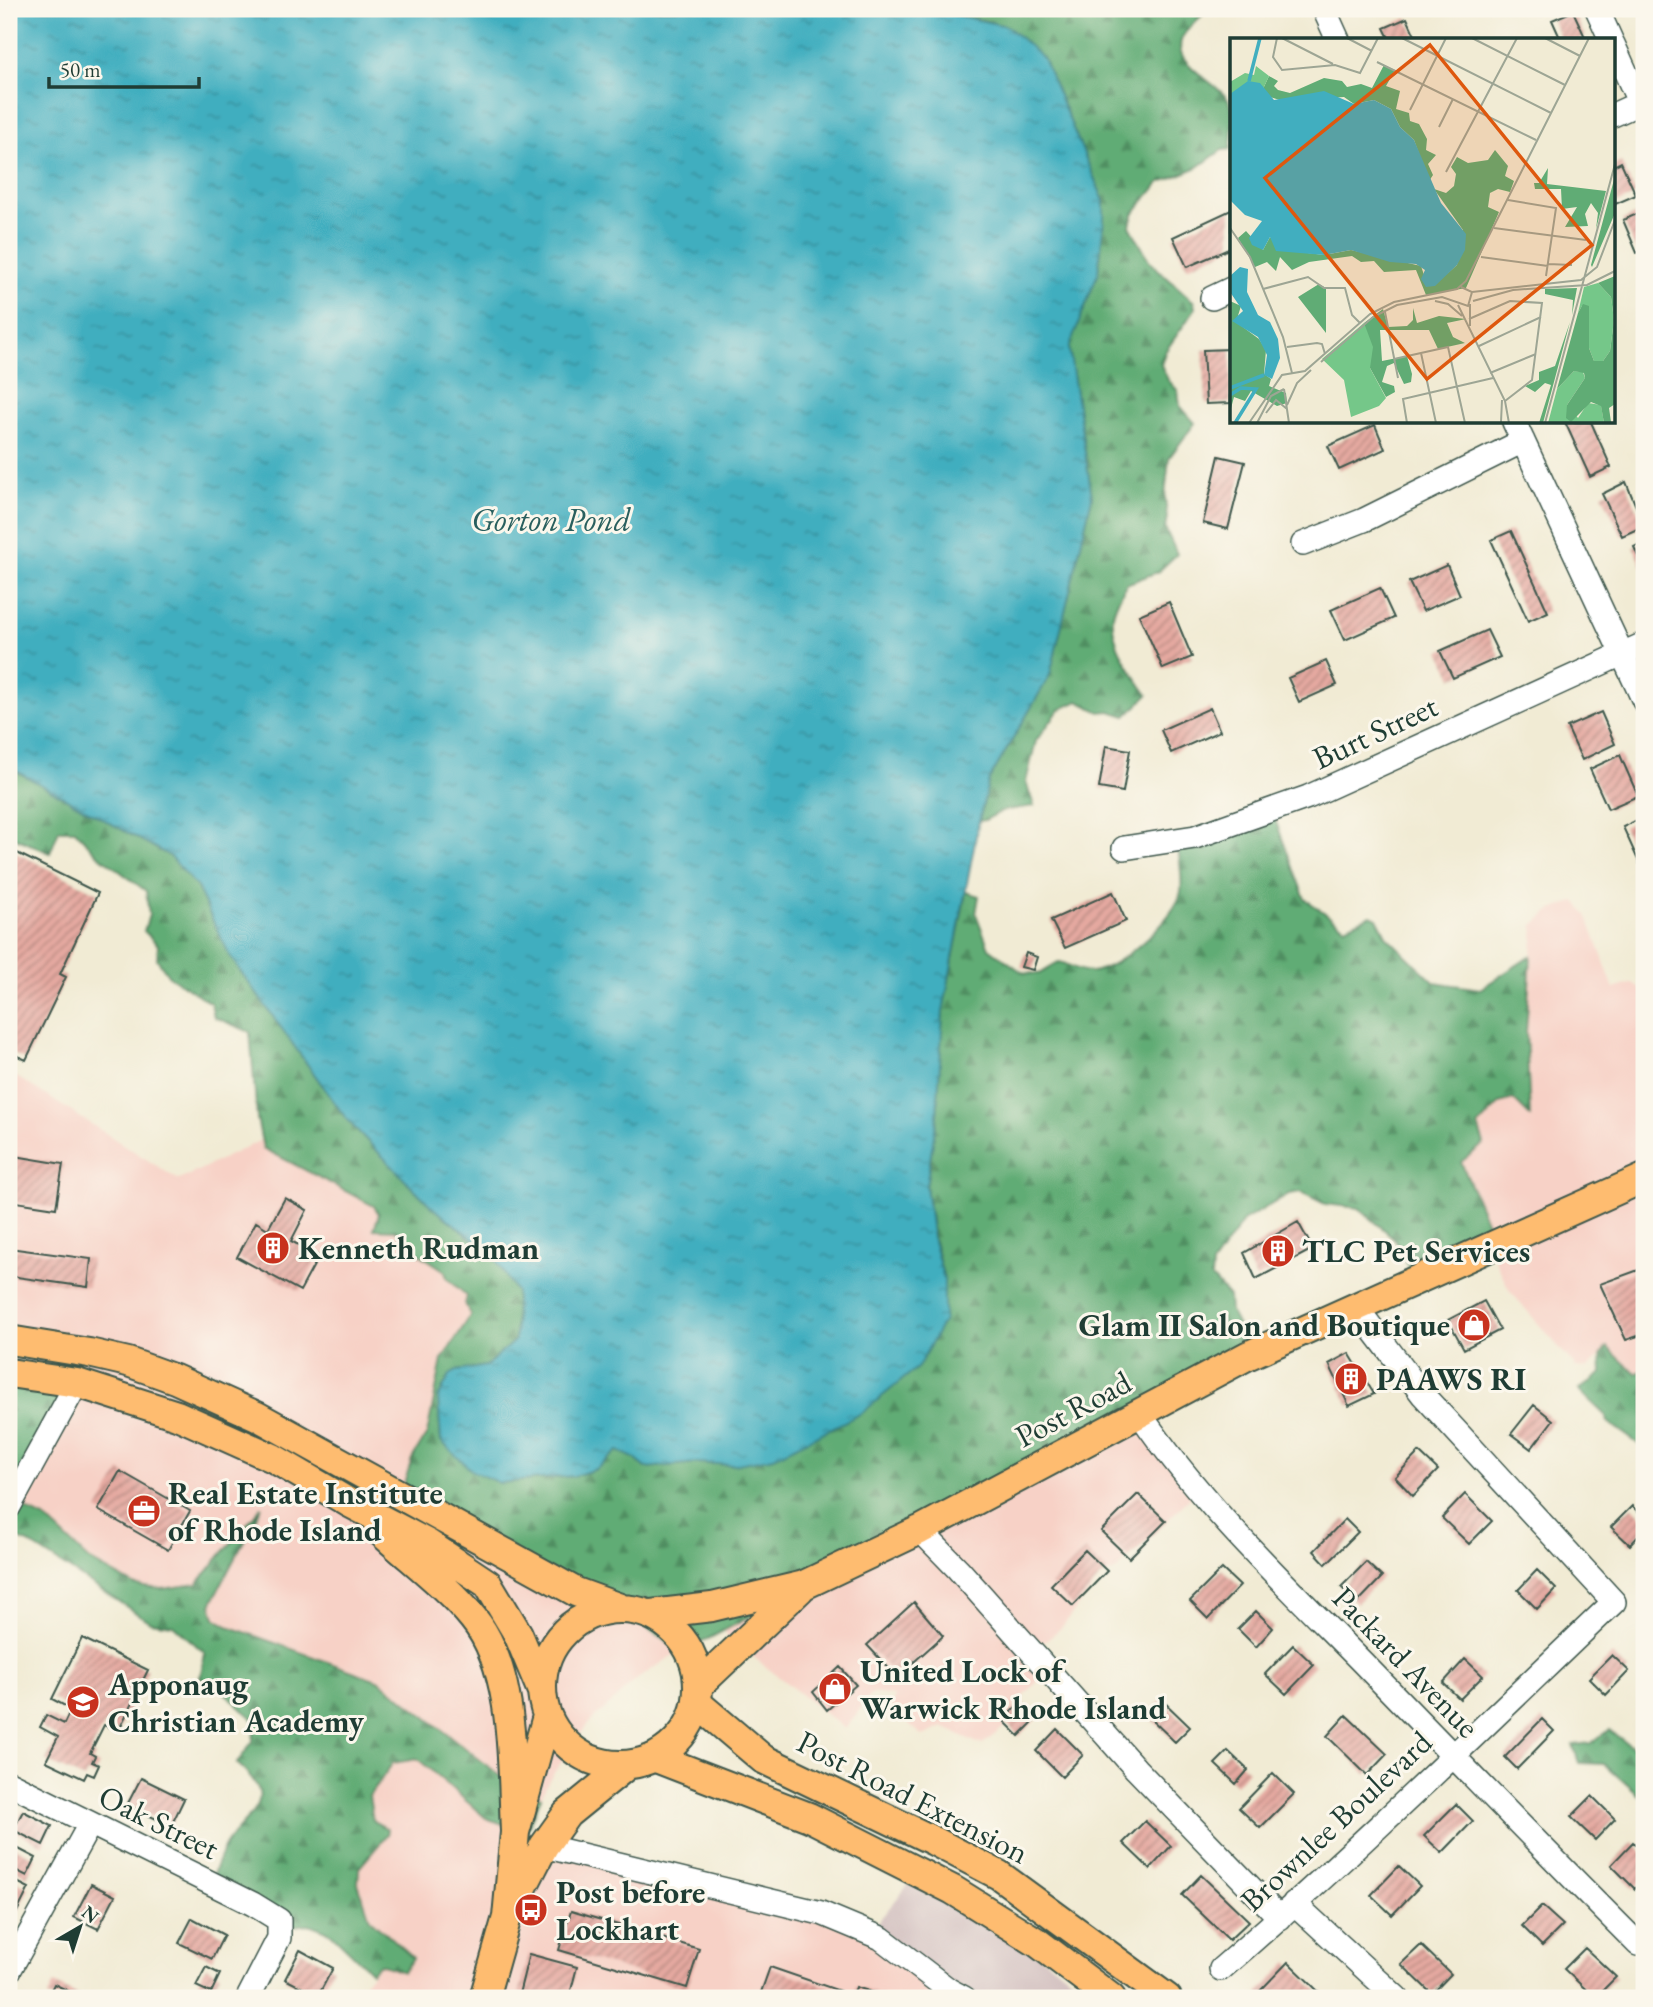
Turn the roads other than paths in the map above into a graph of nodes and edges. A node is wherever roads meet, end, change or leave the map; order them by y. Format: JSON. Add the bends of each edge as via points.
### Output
{"nodes":[{"id":1,"x":1324,"y":9,"type":"edge"},
{"id":2,"x":1597,"y":9,"type":"edge"},
{"id":3,"x":1337,"y":38,"type":"edge"},
{"id":4,"x":1610,"y":38,"type":"edge"},
{"id":5,"x":1614,"y":46,"type":"edge"},
{"id":6,"x":1643,"y":106,"type":"edge"},
{"id":7,"x":1614,"y":115,"type":"edge"},
{"id":8,"x":1519,"y":431,"type":"edge"},
{"id":9,"x":1303,"y":544,"type":"dead end"},
{"id":10,"x":1644,"y":644,"type":"edge"},
{"id":11,"x":1622,"y":654,"type":"junction"},
{"id":12,"x":1644,"y":701,"type":"edge"},
{"id":13,"x":1124,"y":848,"type":"dead end"},
{"id":14,"x":1644,"y":1178,"type":"edge"},
{"id":15,"x":1356,"y":1307,"type":"junction"},
{"id":16,"x":9,"y":1340,"type":"edge"},
{"id":17,"x":9,"y":1373,"type":"edge"},
{"id":18,"x":77,"y":1383,"type":"junction"},
{"id":19,"x":1140,"y":1414,"type":"junction"},
{"id":20,"x":348,"y":1502,"type":"junction"},
{"id":21,"x":9,"y":1507,"type":"edge"},
{"id":22,"x":920,"y":1531,"type":"junction"},
{"id":23,"x":804,"y":1585,"type":"junction"},
{"id":24,"x":620,"y":1608,"type":"junction"},
{"id":25,"x":651,"y":1614,"type":"junction"},
{"id":26,"x":698,"y":1694,"type":"junction"},
{"id":27,"x":544,"y":1703,"type":"junction"},
{"id":28,"x":1453,"y":1755,"type":"junction"},
{"id":29,"x":656,"y":1758,"type":"junction"},
{"id":30,"x":626,"y":1766,"type":"junction"},
{"id":31,"x":9,"y":1783,"type":"edge"},
{"id":32,"x":90,"y":1824,"type":"junction"},
{"id":33,"x":514,"y":1832,"type":"junction"},
{"id":34,"x":544,"y":1846,"type":"junction"},
{"id":35,"x":1287,"y":1911,"type":"junction"},
{"id":36,"x":506,"y":1917,"type":"junction"},
{"id":37,"x":1638,"y":1944,"type":"dead end"},
{"id":38,"x":1222,"y":1969,"type":"dead end"},
{"id":39,"x":9,"y":1970,"type":"edge"},
{"id":40,"x":248,"y":1998,"type":"edge"},
{"id":41,"x":484,"y":1998,"type":"edge"},
{"id":42,"x":964,"y":1998,"type":"edge"},
{"id":43,"x":1111,"y":1998,"type":"edge"},
{"id":44,"x":1167,"y":1998,"type":"edge"},
{"id":45,"x":1397,"y":1998,"type":"edge"}],
"edges":[{"from":1,"to":3,"type":"street"},
{"from":2,"to":4,"type":"street"},
{"from":5,"to":6,"type":"street"},
{"from":6,"to":7,"type":"street"},
{"from":8,"to":9,"type":"street","via":[[1364,520]]},
{"from":8,"to":11,"type":"street"},
{"from":10,"to":11,"type":"street","name":"Burt Street"},
{"from":11,"to":12,"type":"street"},
{"from":11,"to":13,"type":"street","name":"Burt Street","via":[[1308,797],[1195,837]]},
{"from":14,"to":15,"type":"main road","name":"Post Road"},
{"from":15,"to":19,"type":"main road","name":"Post Road","via":[[1247,1356]]},
{"from":15,"to":28,"type":"street","name":"Brownlee Boulevard","via":[[1423,1395],[1614,1602]]},
{"from":16,"to":24,"type":"main road","via":[[128,1362],[175,1379],[257,1416],[576,1592]]},
{"from":17,"to":18,"type":"main road"},
{"from":18,"to":20,"type":"main road","via":[[177,1415],[273,1458]]},
{"from":18,"to":21,"type":"street"},
{"from":19,"to":22,"type":"main road","name":"Post Road"},
{"from":19,"to":28,"type":"street","name":"Packard Avenue","via":[[1161,1445],[1257,1554]]},
{"from":20,"to":27,"type":"main road","via":[[428,1544],[488,1584],[518,1634]]},
{"from":20,"to":33,"type":"main road","via":[[448,1591],[475,1620],[492,1653],[509,1704]]},
{"from":22,"to":23,"type":"main road","name":"Post Road"},
{"from":22,"to":35,"type":"street","via":[[1136,1769]]},
{"from":23,"to":25,"type":"main road","name":"Post Road","via":[[712,1607]]},
{"from":23,"to":26,"type":"main road","name":"Post Road"},
{"from":24,"to":25,"type":"main road","name":"Post Road"},
{"from":24,"to":27,"type":"main road","name":"Post Road","via":[[595,1612],[573,1624],[555,1642],[545,1664]]},
{"from":25,"to":26,"type":"main road","name":"Post Road","via":[[685,1642],[695,1662]]},
{"from":26,"to":29,"type":"main road","name":"Post Road","via":[[689,1726]]},
{"from":26,"to":44,"type":"main road","name":"Post Road Extension","via":[[763,1759],[999,1875]]},
{"from":27,"to":30,"type":"main road","name":"Post Road","via":[[560,1737],[579,1754],[602,1764]]},
{"from":27,"to":33,"type":"main road"},
{"from":28,"to":35,"type":"street","name":"Brownlee Boulevard"},
{"from":28,"to":37,"type":"street","name":"Packard Avenue"},
{"from":29,"to":30,"type":"main road","name":"Post Road"},
{"from":29,"to":43,"type":"main road","name":"Post Road Extension","via":[[809,1817],[954,1890],[1038,1943]]},
{"from":30,"to":34,"type":"main road","via":[[567,1814]]},
{"from":31,"to":32,"type":"street","name":"Oak Street"},
{"from":32,"to":39,"type":"street"},
{"from":32,"to":40,"type":"street","name":"Oak Street","via":[[279,1920],[279,1938]]},
{"from":33,"to":36,"type":"main road"},
{"from":34,"to":36,"type":"main road"},
{"from":34,"to":42,"type":"street","via":[[821,1913],[881,1938]]},
{"from":35,"to":38,"type":"street","name":"Brownlee Boulevard"},
{"from":35,"to":45,"type":"street"},
{"from":36,"to":41,"type":"main road"}]}
